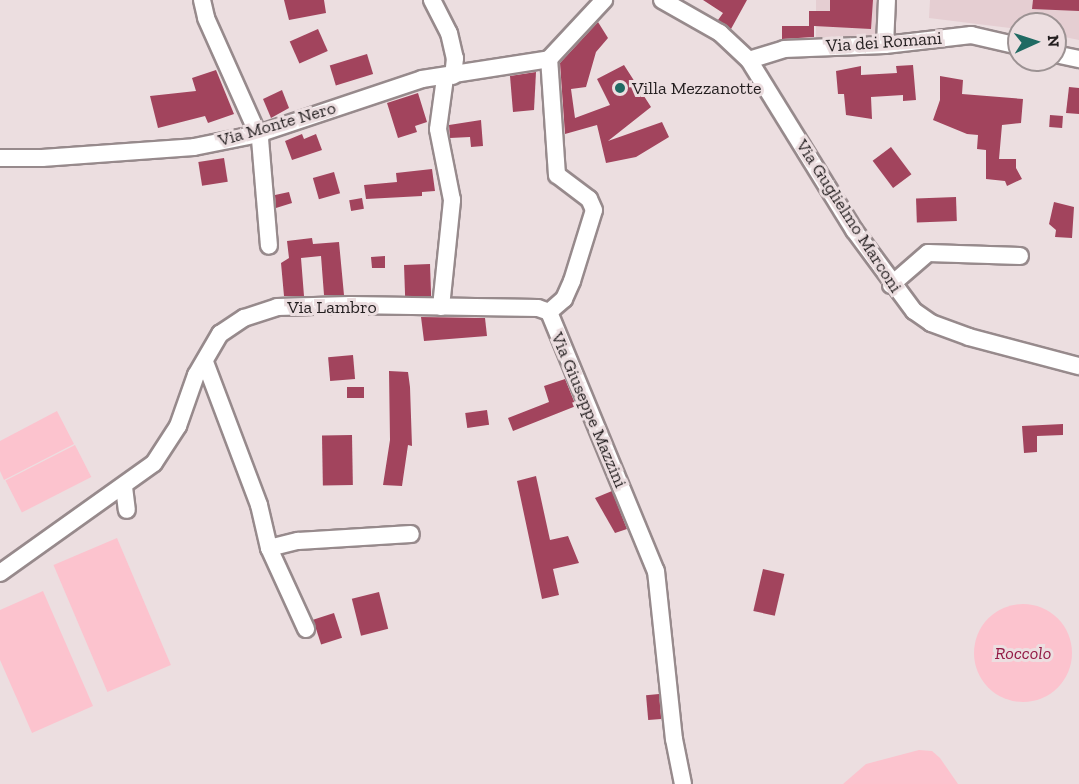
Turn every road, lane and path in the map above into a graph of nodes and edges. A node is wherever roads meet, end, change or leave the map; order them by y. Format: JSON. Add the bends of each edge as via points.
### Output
{"nodes":[{"id":1,"x":202,"y":0,"type":"edge"},
{"id":2,"x":432,"y":0,"type":"edge"},
{"id":3,"x":603,"y":0,"type":"edge"},
{"id":4,"x":662,"y":0,"type":"edge"},
{"id":5,"x":887,"y":0,"type":"edge"},
{"id":6,"x":1007,"y":43,"type":"edge"},
{"id":7,"x":885,"y":45,"type":"junction"},
{"id":8,"x":549,"y":59,"type":"junction"},
{"id":9,"x":749,"y":60,"type":"junction"},
{"id":10,"x":449,"y":77,"type":"junction"},
{"id":11,"x":258,"y":134,"type":"junction"},
{"id":12,"x":0,"y":158,"type":"edge"},
{"id":13,"x":269,"y":246,"type":"dead end"},
{"id":14,"x":1020,"y":256,"type":"dead end"},
{"id":15,"x":891,"y":285,"type":"junction"},
{"id":16,"x":441,"y":307,"type":"junction"},
{"id":17,"x":549,"y":312,"type":"junction"},
{"id":18,"x":205,"y":362,"type":"junction"},
{"id":19,"x":1079,"y":366,"type":"edge"},
{"id":20,"x":124,"y":487,"type":"junction"},
{"id":21,"x":127,"y":510,"type":"dead end"},
{"id":22,"x":411,"y":534,"type":"dead end"},
{"id":23,"x":269,"y":548,"type":"junction"},
{"id":24,"x":0,"y":573,"type":"edge"},
{"id":25,"x":306,"y":628,"type":"dead end"},
{"id":26,"x":683,"y":784,"type":"edge"}],
"edges":[{"from":1,"to":11,"type":"street","via":[[206,18]]},
{"from":2,"to":10,"type":"street","via":[[449,33],[455,58]]},
{"from":3,"to":8,"type":"street"},
{"from":4,"to":9,"type":"street","name":"Via Guglielmo Marconi","via":[[720,33]]},
{"from":5,"to":7,"type":"street"},
{"from":6,"to":7,"type":"street","name":"Via dei Romani","via":[[971,35]]},
{"from":7,"to":9,"type":"street","name":"Via dei Romani","via":[[784,48]]},
{"from":8,"to":10,"type":"street","name":"Via Monte Nero"},
{"from":8,"to":17,"type":"street","name":"Via Giuseppe Mazzini","via":[[557,175],[589,199],[594,210],[572,281],[564,299]]},
{"from":9,"to":15,"type":"street","name":"Via Guglielmo Marconi"},
{"from":10,"to":11,"type":"street","name":"Via Monte Nero","via":[[422,79]]},
{"from":10,"to":16,"type":"street","via":[[438,129],[452,200]]},
{"from":11,"to":12,"type":"street","name":"Via Monte Nero","via":[[194,147],[42,159]]},
{"from":11,"to":13,"type":"street"},
{"from":14,"to":15,"type":"street","via":[[928,253]]},
{"from":15,"to":19,"type":"street","name":"Via Guglielmo Marconi","via":[[914,311],[931,323]]},
{"from":16,"to":17,"type":"street","name":"Via Lambro","via":[[538,308]]},
{"from":16,"to":18,"type":"street","name":"Via Lambro","via":[[277,307],[244,318],[220,334]]},
{"from":17,"to":26,"type":"street","name":"Via Giuseppe Mazzini","via":[[656,571],[674,739]]},
{"from":18,"to":20,"type":"street","name":"Via Lambro","via":[[196,375],[178,426],[154,463]]},
{"from":18,"to":23,"type":"street","via":[[258,505]]},
{"from":20,"to":21,"type":"street"},
{"from":20,"to":24,"type":"street","name":"Via Lambro"},
{"from":22,"to":23,"type":"street","via":[[298,541]]},
{"from":23,"to":25,"type":"street"}]}
